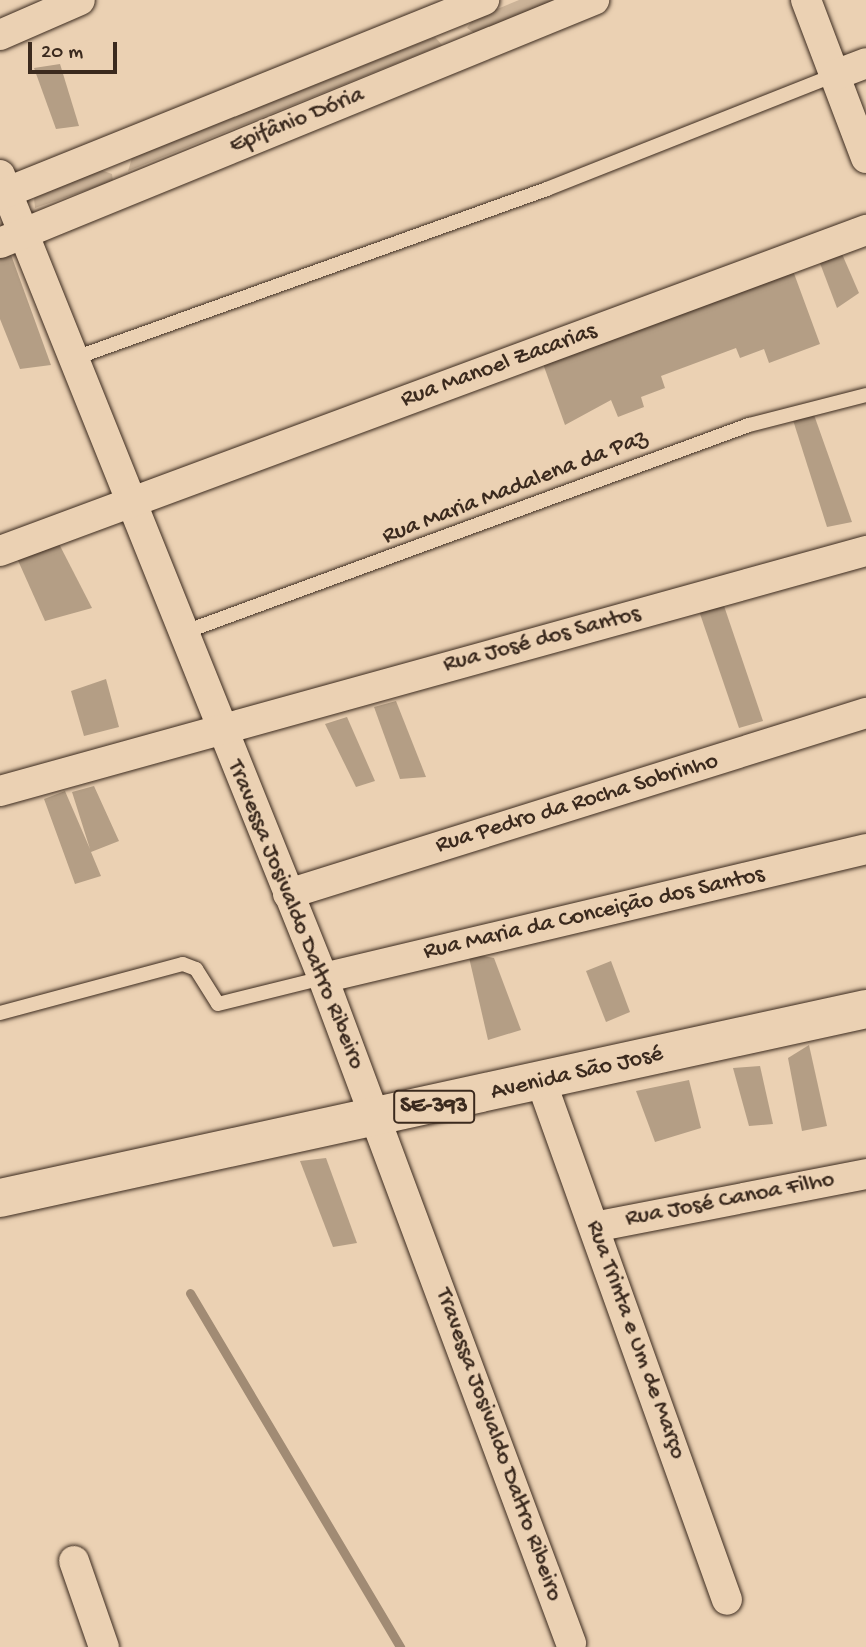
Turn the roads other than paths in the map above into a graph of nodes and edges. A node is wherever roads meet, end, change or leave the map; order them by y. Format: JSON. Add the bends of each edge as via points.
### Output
{"nodes":[{"id":1,"x":80,"y":0,"type":"edge"},
{"id":2,"x":484,"y":0,"type":"edge"},
{"id":3,"x":594,"y":0,"type":"edge"},
{"id":4,"x":806,"y":0,"type":"edge"},
{"id":5,"x":450,"y":14,"type":"junction"},
{"id":6,"x":0,"y":35,"type":"edge"},
{"id":7,"x":464,"y":52,"type":"junction"},
{"id":8,"x":866,"y":63,"type":"edge"},
{"id":9,"x":835,"y":75,"type":"junction"},
{"id":10,"x":113,"y":150,"type":"junction"},
{"id":11,"x":866,"y":158,"type":"edge"},
{"id":12,"x":2,"y":187,"type":"edge"},
{"id":13,"x":129,"y":191,"type":"junction"},
{"id":14,"x":866,"y":230,"type":"edge"},
{"id":15,"x":11,"y":238,"type":"edge"},
{"id":16,"x":75,"y":358,"type":"junction"},
{"id":17,"x":866,"y":395,"type":"edge"},
{"id":18,"x":132,"y":503,"type":"junction"},
{"id":19,"x":0,"y":551,"type":"edge"},
{"id":20,"x":866,"y":551,"type":"edge"},
{"id":21,"x":182,"y":633,"type":"junction"},
{"id":22,"x":866,"y":713,"type":"edge"},
{"id":23,"x":219,"y":729,"type":"junction"},
{"id":24,"x":0,"y":791,"type":"edge"},
{"id":25,"x":866,"y":849,"type":"edge"},
{"id":26,"x":288,"y":894,"type":"junction"},
{"id":27,"x":323,"y":978,"type":"junction"},
{"id":28,"x":866,"y":1009,"type":"edge"},
{"id":29,"x":0,"y":1013,"type":"edge"},
{"id":30,"x":541,"y":1081,"type":"junction"},
{"id":31,"x":378,"y":1120,"type":"junction"},
{"id":32,"x":866,"y":1174,"type":"edge"},
{"id":33,"x":0,"y":1198,"type":"edge"},
{"id":34,"x":594,"y":1227,"type":"junction"},
{"id":35,"x":74,"y":1561,"type":"dead end"},
{"id":36,"x":727,"y":1600,"type":"dead end"},
{"id":37,"x":571,"y":1643,"type":"dead end"},
{"id":38,"x":104,"y":1647,"type":"edge"}],
"edges":[{"from":1,"to":6,"type":"street"},
{"from":2,"to":5,"type":"street","name":"Epifânio Dória"},
{"from":3,"to":7,"type":"street","name":"Epifânio Dória"},
{"from":4,"to":9,"type":"street"},
{"from":5,"to":7,"type":"street"},
{"from":5,"to":10,"type":"street","name":"Epifânio Dória"},
{"from":7,"to":13,"type":"street","name":"Epifânio Dória"},
{"from":8,"to":9,"type":"street"},
{"from":9,"to":11,"type":"street"},
{"from":9,"to":16,"type":"lane","via":[[547,189]]},
{"from":10,"to":12,"type":"street","name":"Epifânio Dória"},
{"from":10,"to":13,"type":"street"},
{"from":12,"to":15,"type":"street","name":"Travessa Josivaldo Daltro Ribeiro"},
{"from":13,"to":15,"type":"street","name":"Epifânio Dória"},
{"from":14,"to":18,"type":"street","name":"Rua Manoel Zacarias"},
{"from":15,"to":16,"type":"street","name":"Travessa Josivaldo Daltro Ribeiro"},
{"from":16,"to":18,"type":"street","name":"Travessa Josivaldo Daltro Ribeiro"},
{"from":17,"to":21,"type":"lane","name":"Rua Maria Madalena da Paz","via":[[749,425]]},
{"from":18,"to":19,"type":"street","name":"Rua Manoel Zacarias"},
{"from":18,"to":21,"type":"street","name":"Travessa Josivaldo Daltro Ribeiro"},
{"from":20,"to":23,"type":"street","name":"Rua José dos Santos"},
{"from":21,"to":23,"type":"street","name":"Travessa Josivaldo Daltro Ribeiro"},
{"from":22,"to":26,"type":"street","name":"Rua Pedro da Rocha Sobrinho"},
{"from":23,"to":24,"type":"street","name":"Rua José dos Santos"},
{"from":23,"to":26,"type":"street","name":"Travessa Josivaldo Daltro Ribeiro"},
{"from":25,"to":27,"type":"street","name":"Rua Maria da Conceição dos Santos"},
{"from":26,"to":27,"type":"street","name":"Travessa Josivaldo Daltro Ribeiro"},
{"from":27,"to":29,"type":"lane","via":[[218,1004],[196,969],[183,964]]},
{"from":27,"to":31,"type":"street","name":"Travessa Josivaldo Daltro Ribeiro"},
{"from":28,"to":30,"type":"main road","name":"Avenida São José","number":"SE-393"},
{"from":30,"to":31,"type":"main road","name":"Avenida São José","number":"SE-393"},
{"from":30,"to":34,"type":"street","name":"Rua Trinta e Um de Março"},
{"from":31,"to":33,"type":"main road","name":"Avenida São José","number":"SE-393"},
{"from":31,"to":37,"type":"street","name":"Travessa Josivaldo Daltro Ribeiro"},
{"from":32,"to":34,"type":"street","name":"Rua José Canoa Filho"},
{"from":34,"to":36,"type":"street","name":"Rua Trinta e Um de Março"},
{"from":35,"to":38,"type":"street"}]}
